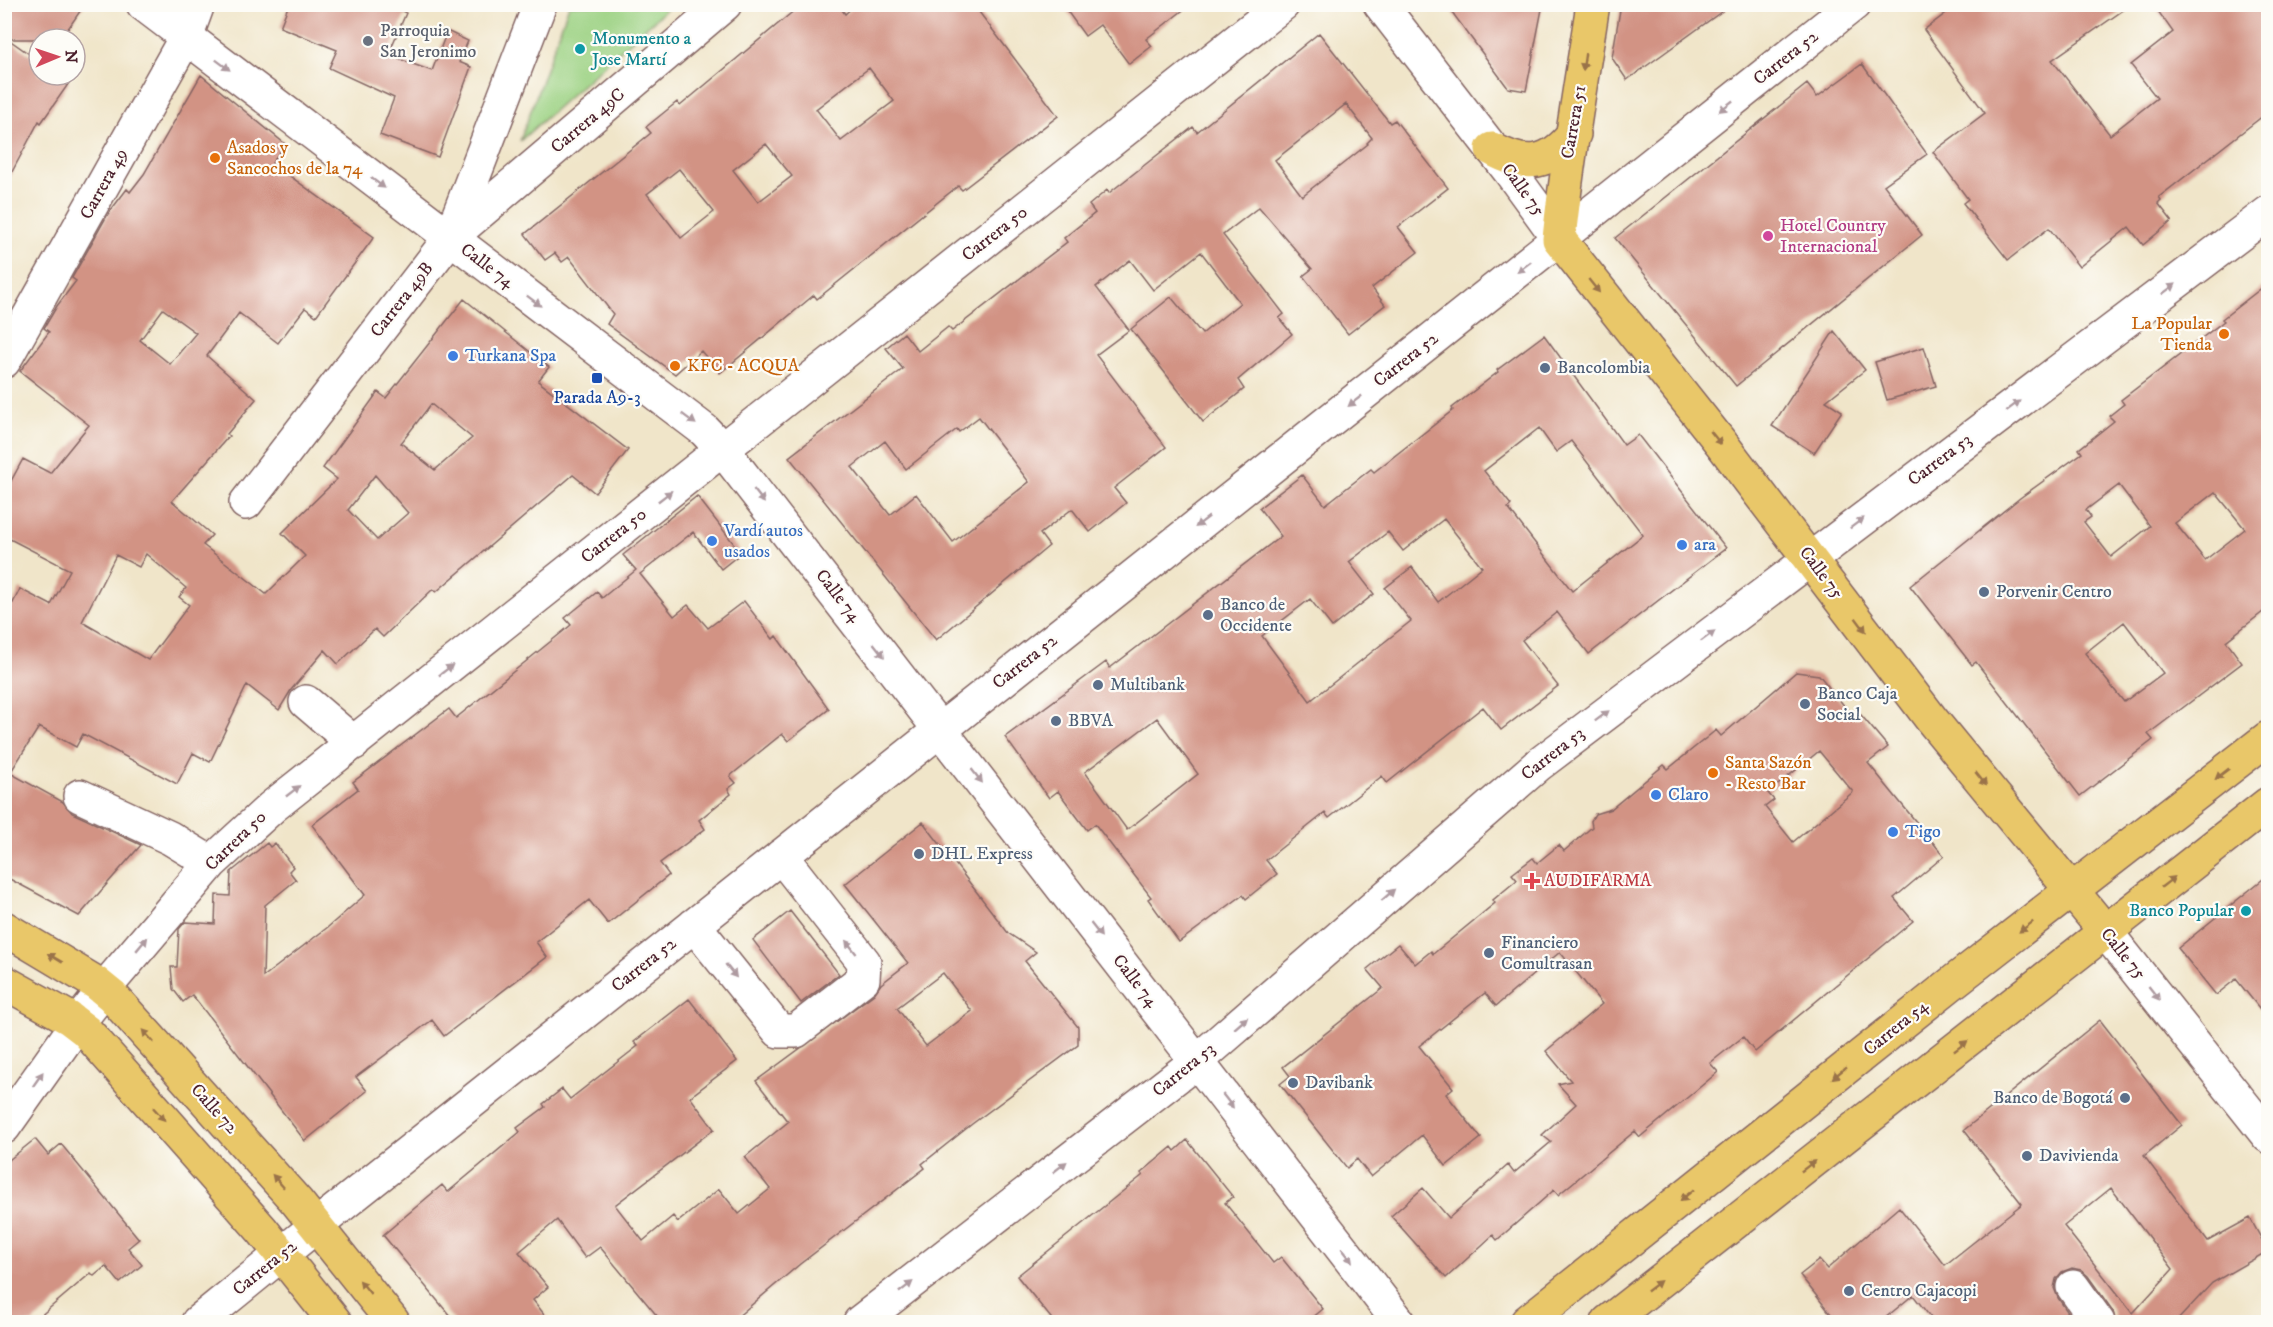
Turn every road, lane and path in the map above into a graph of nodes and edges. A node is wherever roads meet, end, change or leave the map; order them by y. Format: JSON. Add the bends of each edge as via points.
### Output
{"nodes":[{"id":1,"x":143,"y":4,"type":"edge"},
{"id":2,"x":198,"y":4,"type":"edge"},
{"id":3,"x":540,"y":4,"type":"edge"},
{"id":4,"x":725,"y":4,"type":"edge"},
{"id":5,"x":1283,"y":4,"type":"edge"},
{"id":6,"x":1380,"y":4,"type":"edge"},
{"id":7,"x":1593,"y":4,"type":"edge"},
{"id":8,"x":1854,"y":4,"type":"edge"},
{"id":9,"x":186,"y":37,"type":"junction"},
{"id":10,"x":1574,"y":134,"type":"junction"},
{"id":11,"x":1492,"y":149,"type":"junction"},
{"id":12,"x":2268,"y":213,"type":"edge"},
{"id":13,"x":450,"y":238,"type":"junction"},
{"id":14,"x":1558,"y":240,"type":"junction"},
{"id":15,"x":4,"y":361,"type":"edge"},
{"id":16,"x":723,"y":450,"type":"junction"},
{"id":17,"x":246,"y":503,"type":"dead end"},
{"id":18,"x":1810,"y":558,"type":"junction"},
{"id":19,"x":306,"y":702,"type":"dead end"},
{"id":20,"x":941,"y":729,"type":"junction"},
{"id":21,"x":2268,"y":738,"type":"edge"},
{"id":22,"x":354,"y":743,"type":"junction"},
{"id":23,"x":80,"y":796,"type":"dead end"},
{"id":24,"x":2268,"y":804,"type":"edge"},
{"id":25,"x":781,"y":856,"type":"junction"},
{"id":26,"x":211,"y":863,"type":"junction"},
{"id":27,"x":2072,"y":892,"type":"junction"},
{"id":28,"x":694,"y":925,"type":"junction"},
{"id":29,"x":4,"y":928,"type":"edge"},
{"id":30,"x":2105,"y":931,"type":"junction"},
{"id":31,"x":4,"y":982,"type":"edge"},
{"id":32,"x":105,"y":989,"type":"junction"},
{"id":33,"x":77,"y":1024,"type":"junction"},
{"id":34,"x":1197,"y":1061,"type":"junction"},
{"id":35,"x":4,"y":1127,"type":"edge"},
{"id":36,"x":2268,"y":1136,"type":"edge"},
{"id":37,"x":1736,"y":1156,"type":"junction"},
{"id":38,"x":1769,"y":1196,"type":"junction"},
{"id":39,"x":316,"y":1226,"type":"junction"},
{"id":40,"x":282,"y":1256,"type":"junction"},
{"id":41,"x":2073,"y":1287,"type":"dead end"},
{"id":42,"x":198,"y":1323,"type":"edge"},
{"id":43,"x":335,"y":1323,"type":"edge"},
{"id":44,"x":393,"y":1323,"type":"edge"},
{"id":45,"x":860,"y":1323,"type":"edge"},
{"id":46,"x":1399,"y":1323,"type":"edge"},
{"id":47,"x":1527,"y":1323,"type":"edge"},
{"id":48,"x":1608,"y":1323,"type":"edge"},
{"id":49,"x":2098,"y":1323,"type":"edge"}],
"edges":[{"from":1,"to":9,"type":"street","name":"Calle 74"},
{"from":2,"to":9,"type":"street","name":"Carrera 49"},
{"from":3,"to":13,"type":"street","name":"Carrera 49B"},
{"from":4,"to":13,"type":"street","name":"Carrera 49C"},
{"from":5,"to":16,"type":"street","name":"Carrera 50"},
{"from":6,"to":11,"type":"street","name":"Calle 75"},
{"from":7,"to":10,"type":"main road","name":"Carrera 51","one_way":true},
{"from":8,"to":14,"type":"street","name":"Carrera 52","one_way":true},
{"from":9,"to":13,"type":"street","name":"Calle 74","one_way":true},
{"from":9,"to":15,"type":"street","name":"Carrera 49"},
{"from":10,"to":11,"type":"main road","via":[[1562,149],[1546,159],[1528,162]]},
{"from":10,"to":14,"type":"main road","name":"Carrera 51"},
{"from":11,"to":14,"type":"street","name":"Calle 75"},
{"from":18,"to":12,"type":"street","name":"Carrera 53","one_way":true},
{"from":13,"to":16,"type":"street","name":"Calle 74","one_way":true,"via":[[704,430]]},
{"from":13,"to":17,"type":"street","name":"Carrera 49B"},
{"from":14,"to":18,"type":"main road","name":"Calle 75","one_way":true},
{"from":14,"to":20,"type":"street","name":"Carrera 52","one_way":true},
{"from":16,"to":20,"type":"street","name":"Calle 74","one_way":true},
{"from":22,"to":16,"type":"street","name":"Carrera 50","one_way":true},
{"from":18,"to":27,"type":"main road","name":"Calle 75","one_way":true,"via":[[1932,720]]},
{"from":34,"to":18,"type":"street","name":"Carrera 53","one_way":true,"via":[[1538,765]]},
{"from":19,"to":22,"type":"street"},
{"from":20,"to":25,"type":"street","name":"Carrera 52"},
{"from":20,"to":34,"type":"street","name":"Calle 74","one_way":true},
{"from":21,"to":27,"type":"main road","name":"Carrera 54","one_way":true},
{"from":26,"to":22,"type":"street","name":"Carrera 50","one_way":true,"via":[[272,807]]},
{"from":23,"to":26,"type":"street","via":[[171,838]]},
{"from":30,"to":24,"type":"main road","one_way":true},
{"from":25,"to":28,"type":"street","name":"Carrera 52"},
{"from":28,"to":25,"type":"street","one_way":true,"via":[[779,1031],[796,1031],[863,979],[864,962]]},
{"from":32,"to":26,"type":"street","name":"Carrera 50","one_way":true},
{"from":27,"to":30,"type":"main road","name":"Calle 75"},
{"from":27,"to":37,"type":"main road","name":"Carrera 54","one_way":true},
{"from":28,"to":39,"type":"street","name":"Carrera 52"},
{"from":32,"to":29,"type":"main road","name":"Calle 72","one_way":true},
{"from":30,"to":36,"type":"street","name":"Calle 75","one_way":true},
{"from":38,"to":30,"type":"main road","one_way":true},
{"from":31,"to":33,"type":"main road"},
{"from":32,"to":33,"type":"street","name":"Carrera 50"},
{"from":39,"to":32,"type":"main road","name":"Calle 72","one_way":true},
{"from":35,"to":33,"type":"street","name":"Carrera 50","one_way":true},
{"from":33,"to":40,"type":"main road","one_way":true},
{"from":45,"to":34,"type":"street","name":"Carrera 53","one_way":true},
{"from":34,"to":46,"type":"street","name":"Calle 74","one_way":true},
{"from":37,"to":38,"type":"main road"},
{"from":37,"to":47,"type":"main road","name":"Carrera 54","one_way":true},
{"from":48,"to":38,"type":"main road","one_way":true},
{"from":39,"to":40,"type":"street","name":"Carrera 52"},
{"from":44,"to":39,"type":"main road","name":"Calle 72","one_way":true},
{"from":40,"to":42,"type":"street","name":"Carrera 52"},
{"from":40,"to":43,"type":"main road"},
{"from":41,"to":49,"type":"street"}]}
